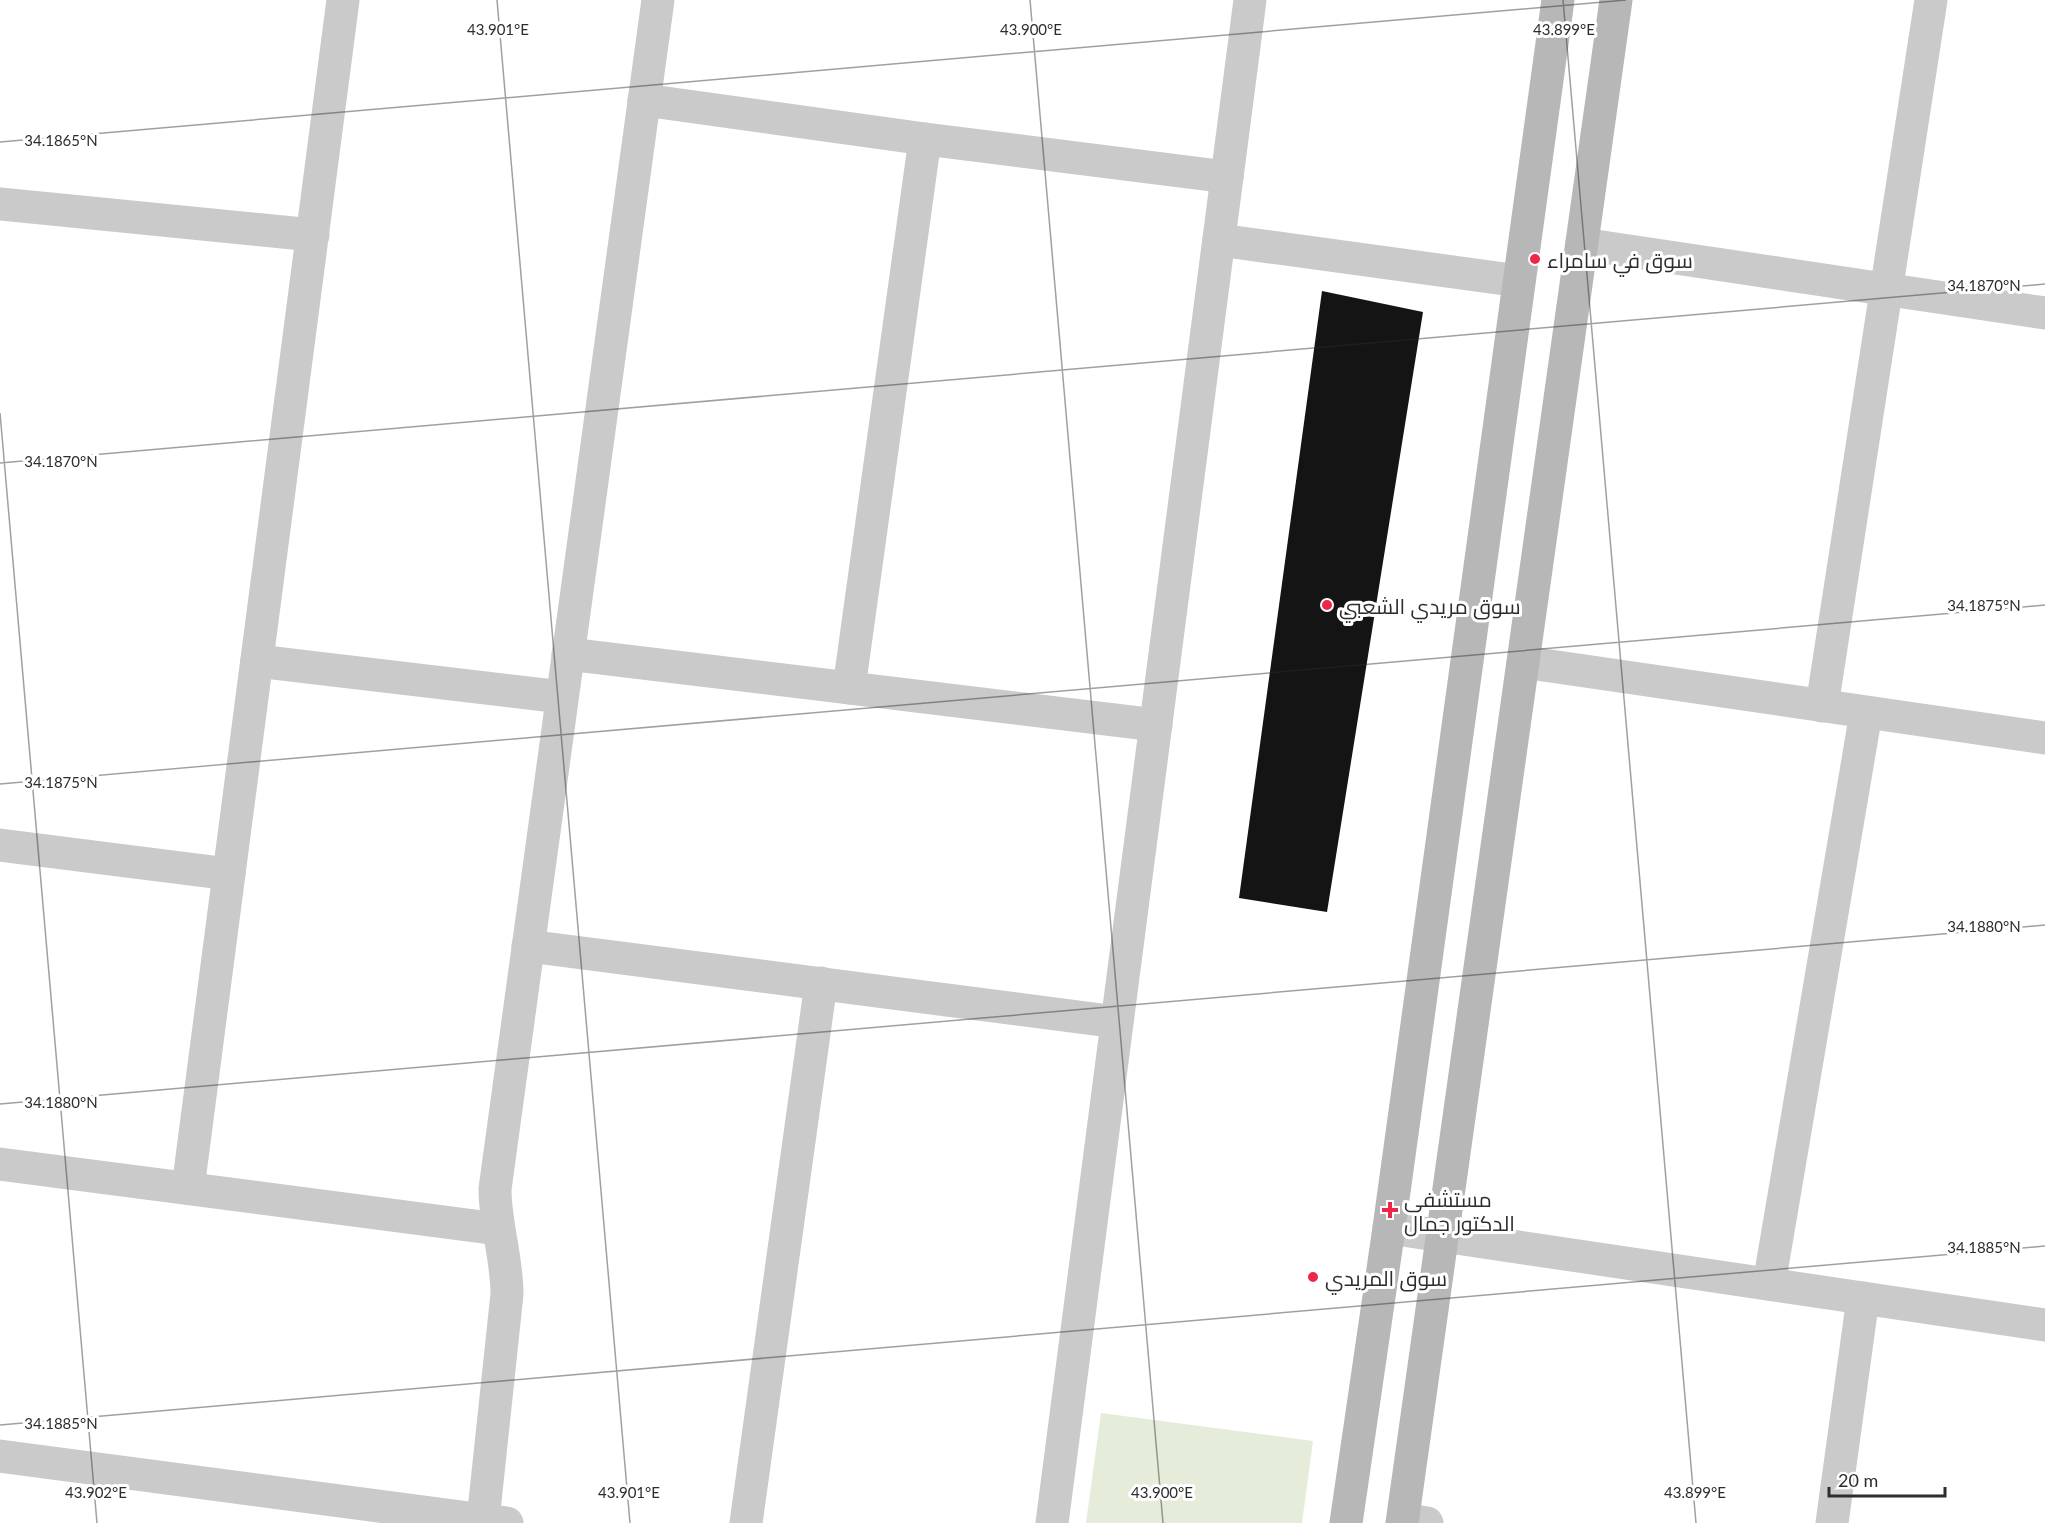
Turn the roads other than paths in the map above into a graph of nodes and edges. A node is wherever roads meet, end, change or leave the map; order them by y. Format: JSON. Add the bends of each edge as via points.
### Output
{"nodes":[{"id":1,"x":343,"y":0,"type":"edge"},
{"id":2,"x":658,"y":0,"type":"edge"},
{"id":3,"x":1250,"y":0,"type":"edge"},
{"id":4,"x":1558,"y":0,"type":"edge"},
{"id":5,"x":1616,"y":0,"type":"edge"},
{"id":6,"x":1931,"y":0,"type":"edge"},
{"id":7,"x":644,"y":100,"type":"junction"},
{"id":8,"x":925,"y":139,"type":"junction"},
{"id":9,"x":1227,"y":177,"type":"junction"},
{"id":10,"x":0,"y":204,"type":"edge"},
{"id":11,"x":313,"y":236,"type":"junction"},
{"id":12,"x":1219,"y":240,"type":"junction"},
{"id":13,"x":1582,"y":244,"type":"junction"},
{"id":14,"x":1519,"y":281,"type":"junction"},
{"id":15,"x":1886,"y":290,"type":"junction"},
{"id":16,"x":2045,"y":313,"type":"edge"},
{"id":17,"x":568,"y":654,"type":"junction"},
{"id":18,"x":257,"y":661,"type":"junction"},
{"id":19,"x":1523,"y":662,"type":"junction"},
{"id":20,"x":849,"y":688,"type":"junction"},
{"id":21,"x":562,"y":697,"type":"junction"},
{"id":22,"x":1822,"y":706,"type":"junction"},
{"id":23,"x":1866,"y":713,"type":"junction"},
{"id":24,"x":1156,"y":725,"type":"junction"},
{"id":25,"x":2045,"y":738,"type":"edge"},
{"id":26,"x":0,"y":845,"type":"edge"},
{"id":27,"x":229,"y":874,"type":"junction"},
{"id":28,"x":528,"y":946,"type":"junction"},
{"id":29,"x":820,"y":983,"type":"junction"},
{"id":30,"x":1117,"y":1022,"type":"junction"},
{"id":31,"x":0,"y":1164,"type":"edge"},
{"id":32,"x":188,"y":1188,"type":"junction"},
{"id":33,"x":1389,"y":1228,"type":"junction"},
{"id":34,"x":498,"y":1229,"type":"junction"},
{"id":35,"x":1443,"y":1236,"type":"junction"},
{"id":36,"x":1769,"y":1284,"type":"junction"},
{"id":37,"x":1863,"y":1298,"type":"junction"},
{"id":38,"x":2045,"y":1324,"type":"edge"},
{"id":39,"x":0,"y":1456,"type":"edge"},
{"id":40,"x":335,"y":1512,"type":"edge"},
{"id":41,"x":495,"y":1521,"type":"edge"},
{"id":42,"x":1411,"y":1522,"type":"edge"},
{"id":43,"x":746,"y":1523,"type":"edge"},
{"id":44,"x":1052,"y":1523,"type":"edge"},
{"id":45,"x":1346,"y":1523,"type":"edge"},
{"id":46,"x":1832,"y":1523,"type":"edge"}],
"edges":[{"from":1,"to":11,"type":"street"},
{"from":2,"to":7,"type":"street"},
{"from":3,"to":9,"type":"street"},
{"from":4,"to":14,"type":"main road"},
{"from":5,"to":13,"type":"main road"},
{"from":6,"to":15,"type":"street"},
{"from":7,"to":8,"type":"street"},
{"from":7,"to":17,"type":"street"},
{"from":8,"to":9,"type":"street"},
{"from":8,"to":20,"type":"street"},
{"from":9,"to":12,"type":"street"},
{"from":10,"to":11,"type":"street"},
{"from":11,"to":18,"type":"street"},
{"from":12,"to":14,"type":"street"},
{"from":12,"to":24,"type":"street"},
{"from":13,"to":15,"type":"street"},
{"from":13,"to":19,"type":"main road"},
{"from":14,"to":33,"type":"main road"},
{"from":15,"to":16,"type":"street"},
{"from":15,"to":22,"type":"street"},
{"from":17,"to":20,"type":"street"},
{"from":17,"to":21,"type":"street"},
{"from":18,"to":21,"type":"street"},
{"from":18,"to":27,"type":"street"},
{"from":19,"to":22,"type":"street"},
{"from":19,"to":35,"type":"main road"},
{"from":20,"to":24,"type":"street"},
{"from":21,"to":28,"type":"street"},
{"from":22,"to":23,"type":"street"},
{"from":23,"to":25,"type":"street"},
{"from":23,"to":36,"type":"street"},
{"from":24,"to":30,"type":"street"},
{"from":26,"to":27,"type":"street"},
{"from":27,"to":32,"type":"street"},
{"from":28,"to":29,"type":"street"},
{"from":28,"to":34,"type":"street","via":[[495,1189]]},
{"from":29,"to":30,"type":"street"},
{"from":29,"to":43,"type":"street"},
{"from":30,"to":44,"type":"street"},
{"from":31,"to":32,"type":"street"},
{"from":32,"to":34,"type":"street"},
{"from":33,"to":35,"type":"street"},
{"from":33,"to":45,"type":"main road"},
{"from":34,"to":41,"type":"street","via":[[507,1271],[507,1294]]},
{"from":35,"to":36,"type":"street"},
{"from":35,"to":42,"type":"main road"},
{"from":36,"to":37,"type":"street"},
{"from":37,"to":38,"type":"street"},
{"from":37,"to":46,"type":"street"},
{"from":39,"to":40,"type":"street"},
{"from":40,"to":41,"type":"street"}]}
